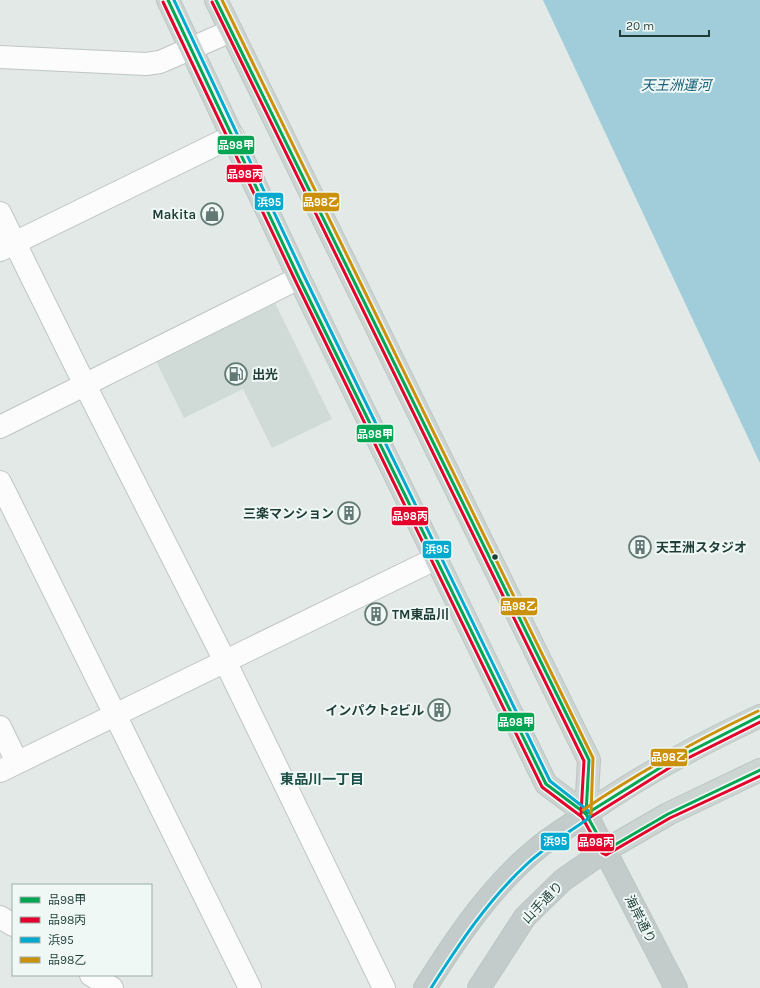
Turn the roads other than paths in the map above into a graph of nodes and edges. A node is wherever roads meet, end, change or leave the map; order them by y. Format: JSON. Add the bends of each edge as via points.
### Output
{"nodes":[{"id":1,"x":168,"y":0,"type":"edge"},
{"id":2,"x":216,"y":0,"type":"edge"},
{"id":3,"x":231,"y":31,"type":"junction"},
{"id":4,"x":190,"y":50,"type":"junction"},
{"id":5,"x":0,"y":57,"type":"edge"},
{"id":6,"x":233,"y":136,"type":"junction"},
{"id":7,"x":0,"y":213,"type":"edge"},
{"id":8,"x":7,"y":247,"type":"edge"},
{"id":9,"x":300,"y":278,"type":"junction"},
{"id":10,"x":85,"y":385,"type":"junction"},
{"id":11,"x":0,"y":427,"type":"edge"},
{"id":12,"x":0,"y":482,"type":"edge"},
{"id":13,"x":435,"y":560,"type":"junction"},
{"id":14,"x":225,"y":662,"type":"junction"},
{"id":15,"x":114,"y":715,"type":"junction"},
{"id":16,"x":760,"y":716,"type":"edge"},
{"id":17,"x":0,"y":727,"type":"edge"},
{"id":18,"x":9,"y":766,"type":"edge"},
{"id":19,"x":760,"y":770,"type":"edge"},
{"id":20,"x":586,"y":814,"type":"junction"},
{"id":21,"x":606,"y":850,"type":"junction"},
{"id":22,"x":0,"y":917,"type":"edge"},
{"id":23,"x":12,"y":924,"type":"edge"},
{"id":24,"x":93,"y":976,"type":"edge"},
{"id":25,"x":112,"y":988,"type":"edge"},
{"id":26,"x":250,"y":988,"type":"edge"},
{"id":27,"x":384,"y":988,"type":"edge"},
{"id":28,"x":425,"y":988,"type":"edge"},
{"id":29,"x":479,"y":988,"type":"edge"},
{"id":30,"x":676,"y":988,"type":"edge"}],
"edges":[{"from":1,"to":4,"type":"main road"},
{"from":2,"to":3,"type":"main road"},
{"from":3,"to":4,"type":"street"},
{"from":3,"to":20,"type":"main road","via":[[589,760]]},
{"from":4,"to":5,"type":"street","via":[[160,62],[146,64]]},
{"from":4,"to":6,"type":"main road"},
{"from":6,"to":8,"type":"street"},
{"from":6,"to":9,"type":"main road"},
{"from":7,"to":8,"type":"street"},
{"from":8,"to":10,"type":"street"},
{"from":9,"to":10,"type":"street"},
{"from":9,"to":13,"type":"main road"},
{"from":10,"to":11,"type":"street"},
{"from":10,"to":14,"type":"street"},
{"from":12,"to":15,"type":"street"},
{"from":13,"to":14,"type":"street"},
{"from":13,"to":20,"type":"main road","via":[[546,784]]},
{"from":14,"to":15,"type":"street"},
{"from":14,"to":27,"type":"street"},
{"from":15,"to":18,"type":"street"},
{"from":15,"to":26,"type":"street"},
{"from":16,"to":20,"type":"main road","via":[[626,786]]},
{"from":17,"to":18,"type":"street"},
{"from":19,"to":21,"type":"main road","via":[[668,814]]},
{"from":20,"to":21,"type":"highway","name":"海岸通り"},
{"from":20,"to":28,"type":"highway","via":[[538,847],[498,886],[455,940]]},
{"from":21,"to":29,"type":"highway","name":"山手通り","via":[[562,880],[525,917]]},
{"from":21,"to":30,"type":"highway","name":"海岸通り"},
{"from":22,"to":23,"type":"street"},
{"from":24,"to":25,"type":"street"}]}
